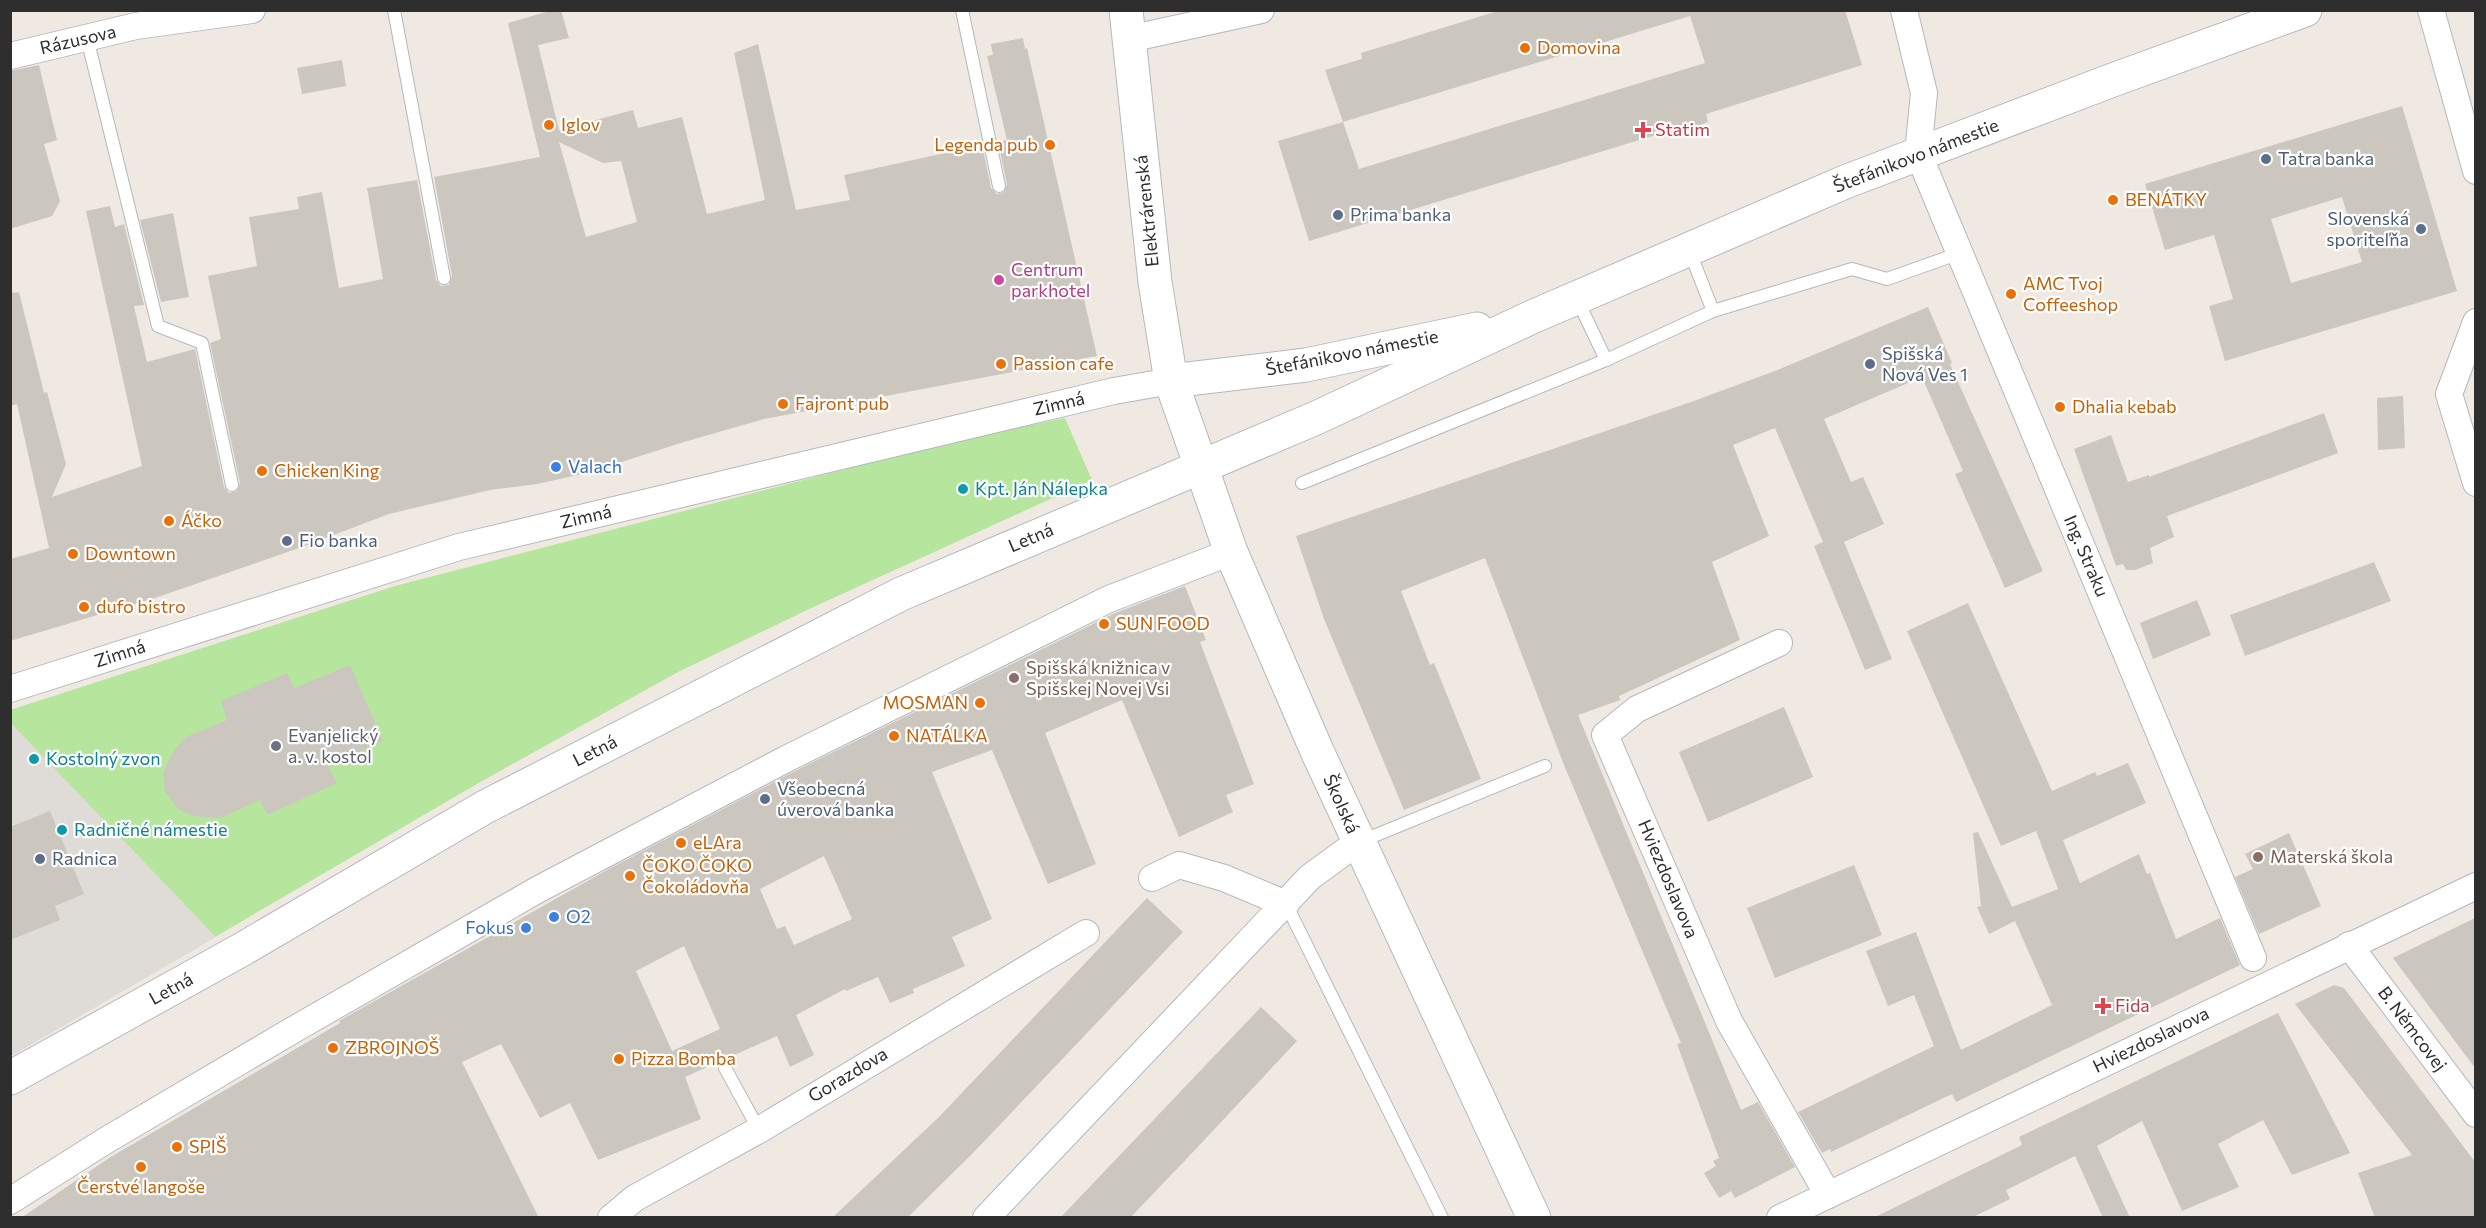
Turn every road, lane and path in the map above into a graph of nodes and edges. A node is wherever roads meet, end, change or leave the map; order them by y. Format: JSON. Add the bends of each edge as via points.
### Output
{"nodes":[{"id":1,"x":252,"y":10,"type":"edge"},
{"id":2,"x":394,"y":10,"type":"edge"},
{"id":3,"x":962,"y":10,"type":"edge"},
{"id":4,"x":1261,"y":10,"type":"edge"},
{"id":5,"x":1904,"y":10,"type":"edge"},
{"id":6,"x":2305,"y":10,"type":"edge"},
{"id":7,"x":2431,"y":10,"type":"edge"},
{"id":8,"x":1127,"y":25,"type":"edge"},
{"id":9,"x":87,"y":38,"type":"junction"},
{"id":10,"x":10,"y":56,"type":"edge"},
{"id":11,"x":1918,"y":153,"type":"junction"},
{"id":12,"x":2475,"y":171,"type":"edge"},
{"id":13,"x":999,"y":186,"type":"dead end"},
{"id":14,"x":1689,"y":249,"type":"junction"},
{"id":15,"x":1960,"y":253,"type":"junction"},
{"id":16,"x":444,"y":278,"type":"dead end"},
{"id":17,"x":1576,"y":298,"type":"junction"},
{"id":18,"x":1713,"y":311,"type":"junction"},
{"id":19,"x":1532,"y":317,"type":"junction"},
{"id":20,"x":2475,"y":322,"type":"edge"},
{"id":21,"x":1606,"y":360,"type":"junction"},
{"id":22,"x":1171,"y":381,"type":"junction"},
{"id":23,"x":1200,"y":466,"type":"junction"},
{"id":24,"x":1302,"y":483,"type":"dead end"},
{"id":25,"x":2475,"y":483,"type":"edge"},
{"id":26,"x":232,"y":485,"type":"dead end"},
{"id":27,"x":1231,"y":552,"type":"junction"},
{"id":28,"x":1779,"y":643,"type":"dead end"},
{"id":29,"x":10,"y":689,"type":"edge"},
{"id":30,"x":1545,"y":766,"type":"dead end"},
{"id":31,"x":1358,"y":842,"type":"junction"},
{"id":32,"x":1152,"y":878,"type":"dead end"},
{"id":33,"x":2475,"y":886,"type":"edge"},
{"id":34,"x":1286,"y":904,"type":"junction"},
{"id":35,"x":1086,"y":933,"type":"dead end"},
{"id":36,"x":2349,"y":945,"type":"junction"},
{"id":37,"x":2253,"y":958,"type":"dead end"},
{"id":38,"x":725,"y":1068,"type":"dead end"},
{"id":39,"x":10,"y":1078,"type":"edge"},
{"id":40,"x":2475,"y":1114,"type":"edge"},
{"id":41,"x":759,"y":1130,"type":"junction"},
{"id":42,"x":1828,"y":1195,"type":"junction"},
{"id":43,"x":10,"y":1201,"type":"edge"},
{"id":44,"x":611,"y":1218,"type":"edge"},
{"id":45,"x":986,"y":1218,"type":"edge"},
{"id":46,"x":1442,"y":1218,"type":"edge"},
{"id":47,"x":1534,"y":1218,"type":"edge"},
{"id":48,"x":1780,"y":1218,"type":"edge"}],
"edges":[{"from":1,"to":9,"type":"street","name":"Rázusova","via":[[136,26]]},
{"from":2,"to":16,"type":"lane"},
{"from":3,"to":13,"type":"lane"},
{"from":4,"to":8,"type":"street","name":"Elektrárenská"},
{"from":5,"to":11,"type":"street","via":[[1924,93]]},
{"from":6,"to":11,"type":"street","name":"Štefánikovo námestie"},
{"from":7,"to":12,"type":"street"},
{"from":8,"to":22,"type":"street","name":"Elektrárenská","via":[[1155,282]]},
{"from":9,"to":10,"type":"street","name":"Rázusova"},
{"from":9,"to":26,"type":"lane","via":[[158,326],[202,343]]},
{"from":11,"to":14,"type":"street","name":"Štefánikovo námestie"},
{"from":11,"to":15,"type":"street","name":"Ing. Straku"},
{"from":14,"to":17,"type":"street","name":"Štefánikovo námestie"},
{"from":14,"to":18,"type":"lane"},
{"from":15,"to":18,"type":"lane","via":[[1887,279],[1852,269]]},
{"from":15,"to":37,"type":"street","name":"Ing. Straku"},
{"from":17,"to":19,"type":"street","name":"Štefánikovo námestie"},
{"from":17,"to":21,"type":"lane"},
{"from":18,"to":21,"type":"lane"},
{"from":19,"to":22,"type":"street","name":"Štefánikovo námestie","via":[[1305,365]]},
{"from":19,"to":23,"type":"street","name":"Štefánikovo námestie","via":[[1316,418]]},
{"from":20,"to":25,"type":"street","via":[[2449,394]]},
{"from":21,"to":24,"type":"lane"},
{"from":22,"to":23,"type":"street","name":"Školská"},
{"from":22,"to":29,"type":"street","name":"Zimná","via":[[1114,391],[459,547]]},
{"from":23,"to":27,"type":"street","name":"Školská"},
{"from":23,"to":39,"type":"street","name":"Letná","via":[[901,594],[485,807],[241,950]]},
{"from":27,"to":31,"type":"street","name":"Školská"},
{"from":27,"to":43,"type":"street","via":[[1109,599],[786,759],[537,890],[293,1030]]},
{"from":28,"to":42,"type":"street","name":"Hviezdoslavova","via":[[1637,709],[1605,735],[1729,1021]]},
{"from":30,"to":31,"type":"lane"},
{"from":31,"to":34,"type":"street","via":[[1310,877]]},
{"from":31,"to":47,"type":"street","name":"Školská"},
{"from":32,"to":34,"type":"street","via":[[1179,865],[1224,878]]},
{"from":33,"to":36,"type":"street","name":"Hviezdoslavova"},
{"from":34,"to":45,"type":"street"},
{"from":34,"to":46,"type":"lane"},
{"from":35,"to":41,"type":"street","name":"Gorazdova"},
{"from":36,"to":40,"type":"street","name":"B. Němcovej"},
{"from":36,"to":42,"type":"street","name":"Hviezdoslavova"},
{"from":38,"to":41,"type":"lane"},
{"from":41,"to":44,"type":"street","name":"Gorazdova","via":[[635,1198]]},
{"from":42,"to":48,"type":"street","name":"Hviezdoslavova"}]}
